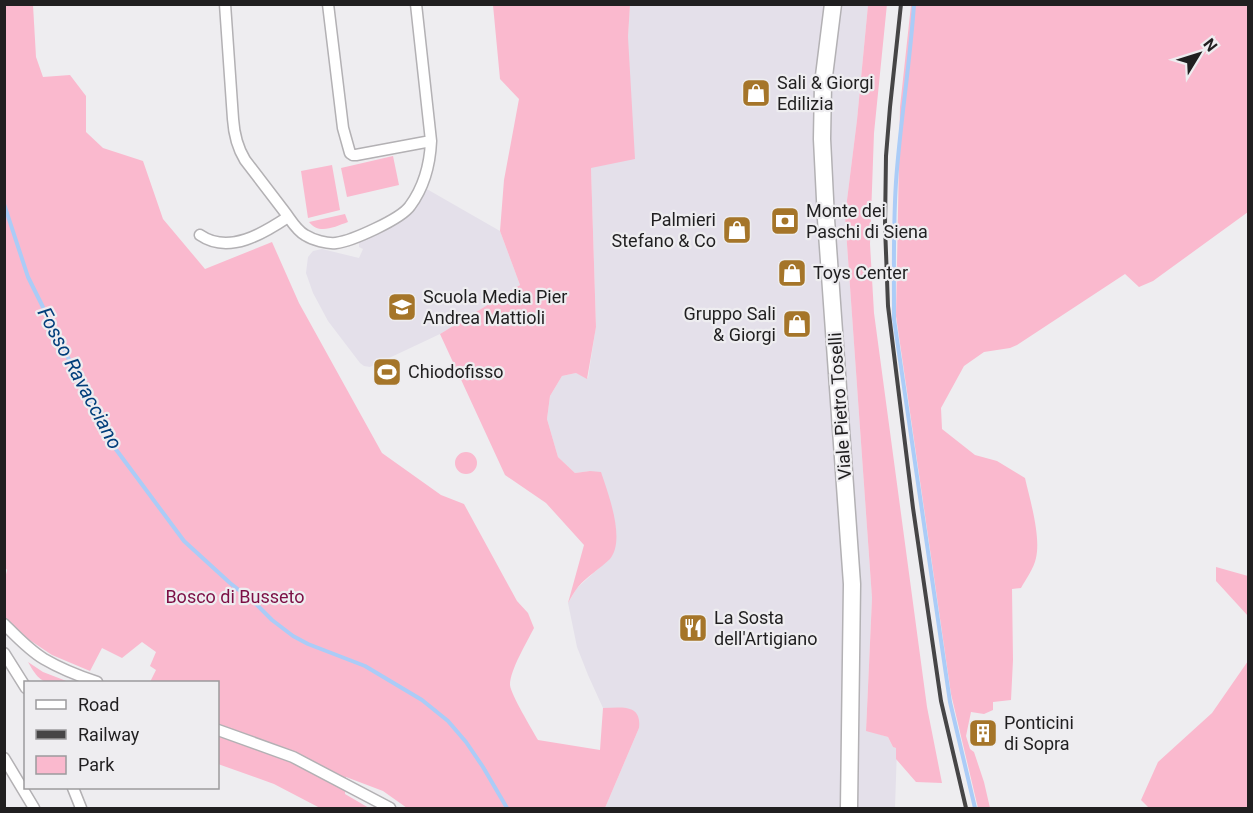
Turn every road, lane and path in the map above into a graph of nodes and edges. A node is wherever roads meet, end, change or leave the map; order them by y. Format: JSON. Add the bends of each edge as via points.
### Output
{"nodes":[{"id":1,"x":225,"y":4,"type":"edge"},
{"id":2,"x":328,"y":4,"type":"edge"},
{"id":3,"x":416,"y":4,"type":"edge"},
{"id":4,"x":833,"y":4,"type":"edge"},
{"id":5,"x":430,"y":141,"type":"junction"},
{"id":6,"x":288,"y":217,"type":"junction"},
{"id":7,"x":200,"y":236,"type":"dead end"},
{"id":8,"x":4,"y":624,"type":"edge"},
{"id":9,"x":4,"y":654,"type":"edge"},
{"id":10,"x":94,"y":681,"type":"edge"},
{"id":11,"x":24,"y":685,"type":"edge"},
{"id":12,"x":219,"y":730,"type":"edge"},
{"id":13,"x":4,"y":758,"type":"edge"},
{"id":14,"x":73,"y":789,"type":"edge"},
{"id":15,"x":34,"y":808,"type":"edge"},
{"id":16,"x":81,"y":808,"type":"edge"},
{"id":17,"x":390,"y":808,"type":"edge"},
{"id":18,"x":849,"y":808,"type":"edge"}],
"edges":[{"from":1,"to":6,"type":"street","via":[[236,140],[245,159]]},
{"from":2,"to":5,"type":"street","via":[[343,128],[350,153]]},
{"from":3,"to":5,"type":"street"},
{"from":4,"to":18,"type":"main road","name":"Viale Pietro Toselli","via":[[822,139],[852,584]]},
{"from":5,"to":6,"type":"street","via":[[430,161],[423,183],[408,208],[396,218],[360,235],[330,243],[306,236]]},
{"from":6,"to":7,"type":"street","via":[[242,241],[213,242]]},
{"from":8,"to":10,"type":"street","via":[[44,659]]},
{"from":9,"to":11,"type":"street"},
{"from":12,"to":17,"type":"street","via":[[293,757]]},
{"from":13,"to":15,"type":"street"},
{"from":14,"to":16,"type":"street"}]}
